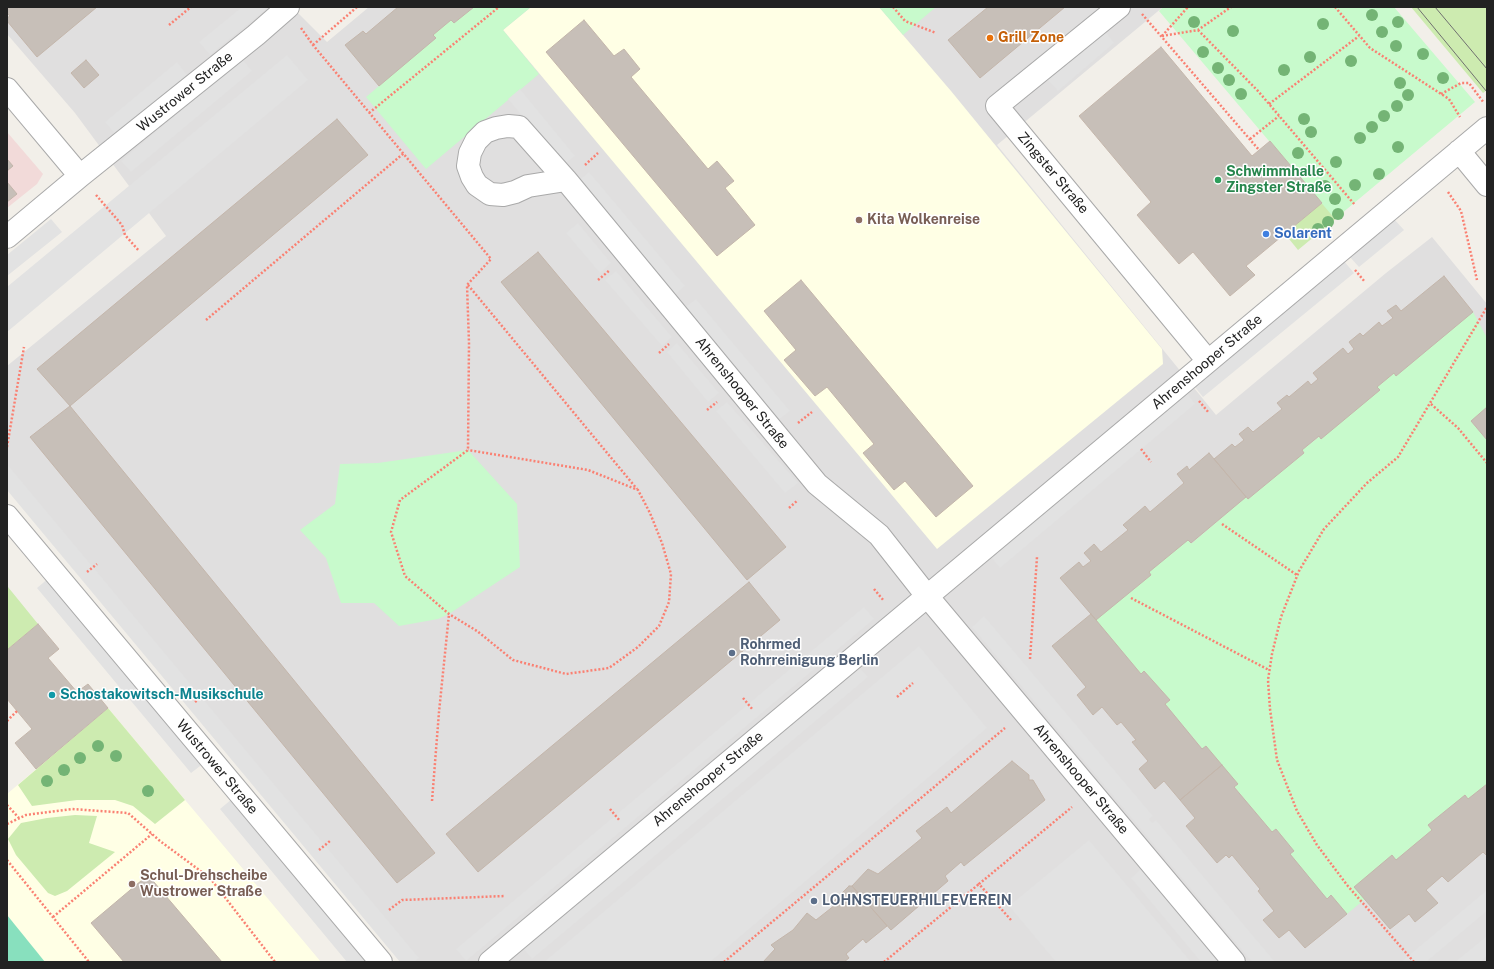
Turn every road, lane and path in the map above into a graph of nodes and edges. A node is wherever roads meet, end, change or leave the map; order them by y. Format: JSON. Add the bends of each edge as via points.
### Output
{"nodes":[{"id":1,"x":191,"y":7,"type":"edge"},
{"id":2,"x":288,"y":7,"type":"edge"},
{"id":3,"x":358,"y":7,"type":"edge"},
{"id":4,"x":499,"y":7,"type":"edge"},
{"id":5,"x":893,"y":7,"type":"edge"},
{"id":6,"x":1119,"y":7,"type":"edge"},
{"id":7,"x":1188,"y":7,"type":"edge"},
{"id":8,"x":1232,"y":7,"type":"edge"},
{"id":9,"x":1335,"y":7,"type":"edge"},
{"id":10,"x":1141,"y":13,"type":"dead end"},
{"id":11,"x":169,"y":25,"type":"dead end"},
{"id":12,"x":300,"y":25,"type":"dead end"},
{"id":13,"x":1198,"y":30,"type":"junction"},
{"id":14,"x":936,"y":33,"type":"dead end"},
{"id":15,"x":1162,"y":36,"type":"junction"},
{"id":16,"x":1360,"y":36,"type":"junction"},
{"id":17,"x":313,"y":45,"type":"junction"},
{"id":18,"x":7,"y":89,"type":"edge"},
{"id":19,"x":1441,"y":94,"type":"junction"},
{"id":20,"x":1484,"y":103,"type":"dead end"},
{"id":21,"x":1269,"y":104,"type":"junction"},
{"id":22,"x":369,"y":113,"type":"junction"},
{"id":23,"x":1279,"y":116,"type":"junction"},
{"id":24,"x":1463,"y":121,"type":"dead end"},
{"id":25,"x":1487,"y":128,"type":"edge"},
{"id":26,"x":1250,"y":139,"type":"junction"},
{"id":27,"x":1259,"y":150,"type":"dead end"},
{"id":28,"x":1459,"y":151,"type":"junction"},
{"id":29,"x":404,"y":153,"type":"junction"},
{"id":30,"x":80,"y":176,"type":"junction"},
{"id":31,"x":566,"y":180,"type":"dead end"},
{"id":32,"x":1487,"y":185,"type":"edge"},
{"id":33,"x":1453,"y":198,"type":"dead end"},
{"id":34,"x":1358,"y":209,"type":"dead end"},
{"id":35,"x":7,"y":237,"type":"edge"},
{"id":36,"x":139,"y":251,"type":"dead end"},
{"id":37,"x":1477,"y":280,"type":"dead end"},
{"id":38,"x":467,"y":285,"type":"junction"},
{"id":39,"x":1487,"y":308,"type":"edge"},
{"id":40,"x":206,"y":320,"type":"dead end"},
{"id":41,"x":24,"y":348,"type":"dead end"},
{"id":42,"x":1208,"y":361,"type":"junction"},
{"id":43,"x":1431,"y":404,"type":"junction"},
{"id":44,"x":7,"y":447,"type":"edge"},
{"id":45,"x":468,"y":450,"type":"junction"},
{"id":46,"x":1487,"y":463,"type":"edge"},
{"id":47,"x":638,"y":490,"type":"junction"},
{"id":48,"x":7,"y":516,"type":"edge"},
{"id":49,"x":1222,"y":524,"type":"dead end"},
{"id":50,"x":1037,"y":557,"type":"dead end"},
{"id":51,"x":1297,"y":575,"type":"junction"},
{"id":52,"x":927,"y":596,"type":"junction"},
{"id":53,"x":1131,"y":598,"type":"dead end"},
{"id":54,"x":449,"y":614,"type":"junction"},
{"id":55,"x":1030,"y":659,"type":"dead end"},
{"id":56,"x":1269,"y":670,"type":"junction"},
{"id":57,"x":913,"y":683,"type":"dead end"},
{"id":58,"x":897,"y":697,"type":"dead end"},
{"id":59,"x":17,"y":711,"type":"dead end"},
{"id":60,"x":7,"y":721,"type":"edge"},
{"id":61,"x":1010,"y":724,"type":"dead end"},
{"id":62,"x":1091,"y":792,"type":"junction"},
{"id":63,"x":432,"y":801,"type":"dead end"},
{"id":64,"x":7,"y":805,"type":"edge"},
{"id":65,"x":19,"y":818,"type":"junction"},
{"id":66,"x":7,"y":824,"type":"edge"},
{"id":67,"x":152,"y":834,"type":"junction"},
{"id":68,"x":7,"y":860,"type":"edge"},
{"id":69,"x":979,"y":884,"type":"junction"},
{"id":70,"x":505,"y":896,"type":"dead end"},
{"id":71,"x":388,"y":910,"type":"dead end"},
{"id":72,"x":53,"y":917,"type":"junction"},
{"id":73,"x":1011,"y":920,"type":"dead end"},
{"id":74,"x":89,"y":962,"type":"edge"},
{"id":75,"x":275,"y":962,"type":"edge"},
{"id":76,"x":381,"y":962,"type":"edge"},
{"id":77,"x":490,"y":962,"type":"edge"},
{"id":78,"x":724,"y":962,"type":"edge"},
{"id":79,"x":884,"y":962,"type":"edge"},
{"id":80,"x":1234,"y":962,"type":"edge"},
{"id":81,"x":1414,"y":962,"type":"edge"}],
"edges":[{"from":1,"to":11,"type":"path"},
{"from":2,"to":30,"type":"street","name":"Wustrower Straße"},
{"from":3,"to":17,"type":"path"},
{"from":4,"to":22,"type":"path"},
{"from":5,"to":14,"type":"path","via":[[905,21]]},
{"from":6,"to":42,"type":"street","name":"Zingster Straße","via":[[997,106]]},
{"from":7,"to":15,"type":"path"},
{"from":8,"to":13,"type":"path"},
{"from":9,"to":16,"type":"path"},
{"from":10,"to":15,"type":"path"},
{"from":12,"to":17,"type":"path"},
{"from":13,"to":15,"type":"path"},
{"from":13,"to":21,"type":"path"},
{"from":15,"to":26,"type":"path"},
{"from":16,"to":19,"type":"path","via":[[1370,48]]},
{"from":16,"to":21,"type":"path"},
{"from":17,"to":22,"type":"path"},
{"from":18,"to":30,"type":"street"},
{"from":19,"to":20,"type":"path","via":[[1461,83],[1469,84]]},
{"from":19,"to":24,"type":"path","via":[[1449,99]]},
{"from":21,"to":23,"type":"path"},
{"from":22,"to":29,"type":"path"},
{"from":23,"to":26,"type":"path"},
{"from":23,"to":34,"type":"path"},
{"from":25,"to":28,"type":"street","name":"Ahrenshooper Straße"},
{"from":26,"to":27,"type":"path"},
{"from":28,"to":32,"type":"street"},
{"from":28,"to":42,"type":"street","name":"Ahrenshooper Straße"},
{"from":29,"to":38,"type":"path","via":[[491,259]]},
{"from":29,"to":40,"type":"path"},
{"from":30,"to":35,"type":"street","name":"Wustrower Straße"},
{"from":30,"to":36,"type":"path","via":[[122,225],[125,235]]},
{"from":31,"to":52,"type":"street","name":"Ahrenshooper Straße","via":[[817,484],[879,535]]},
{"from":33,"to":37,"type":"path","via":[[1461,211]]},
{"from":38,"to":45,"type":"path"},
{"from":38,"to":47,"type":"path"},
{"from":39,"to":43,"type":"path"},
{"from":41,"to":44,"type":"path"},
{"from":42,"to":52,"type":"street","name":"Ahrenshooper Straße"},
{"from":43,"to":46,"type":"path","via":[[1458,428]]},
{"from":43,"to":51,"type":"path","via":[[1398,457],[1367,483],[1324,529]]},
{"from":45,"to":47,"type":"path","via":[[588,470]]},
{"from":45,"to":54,"type":"path","via":[[400,500],[391,532],[405,576]]},
{"from":47,"to":54,"type":"path","via":[[650,513],[671,574],[669,602],[659,626],[638,647],[609,668],[566,674],[513,660],[477,631]]},
{"from":48,"to":76,"type":"street","name":"Wustrower Straße"},
{"from":49,"to":51,"type":"path"},
{"from":50,"to":55,"type":"path"},
{"from":51,"to":56,"type":"path","via":[[1281,617]]},
{"from":52,"to":62,"type":"street","name":"Ahrenshooper Straße"},
{"from":52,"to":77,"type":"street","name":"Ahrenshooper Straße"},
{"from":53,"to":56,"type":"path"},
{"from":54,"to":63,"type":"path"},
{"from":56,"to":81,"type":"path","via":[[1270,709],[1277,760],[1298,811],[1317,844],[1347,885]]},
{"from":57,"to":58,"type":"path"},
{"from":59,"to":60,"type":"path"},
{"from":61,"to":78,"type":"path"},
{"from":62,"to":69,"type":"path"},
{"from":62,"to":80,"type":"street","name":"Ahrenshooper Straße"},
{"from":64,"to":65,"type":"path"},
{"from":65,"to":66,"type":"path"},
{"from":65,"to":67,"type":"path","via":[[72,809],[128,813]]},
{"from":67,"to":72,"type":"path"},
{"from":67,"to":75,"type":"path","via":[[210,878]]},
{"from":68,"to":72,"type":"path"},
{"from":69,"to":73,"type":"path"},
{"from":69,"to":79,"type":"path"},
{"from":70,"to":71,"type":"path","via":[[402,900]]},
{"from":72,"to":74,"type":"path"}]}
